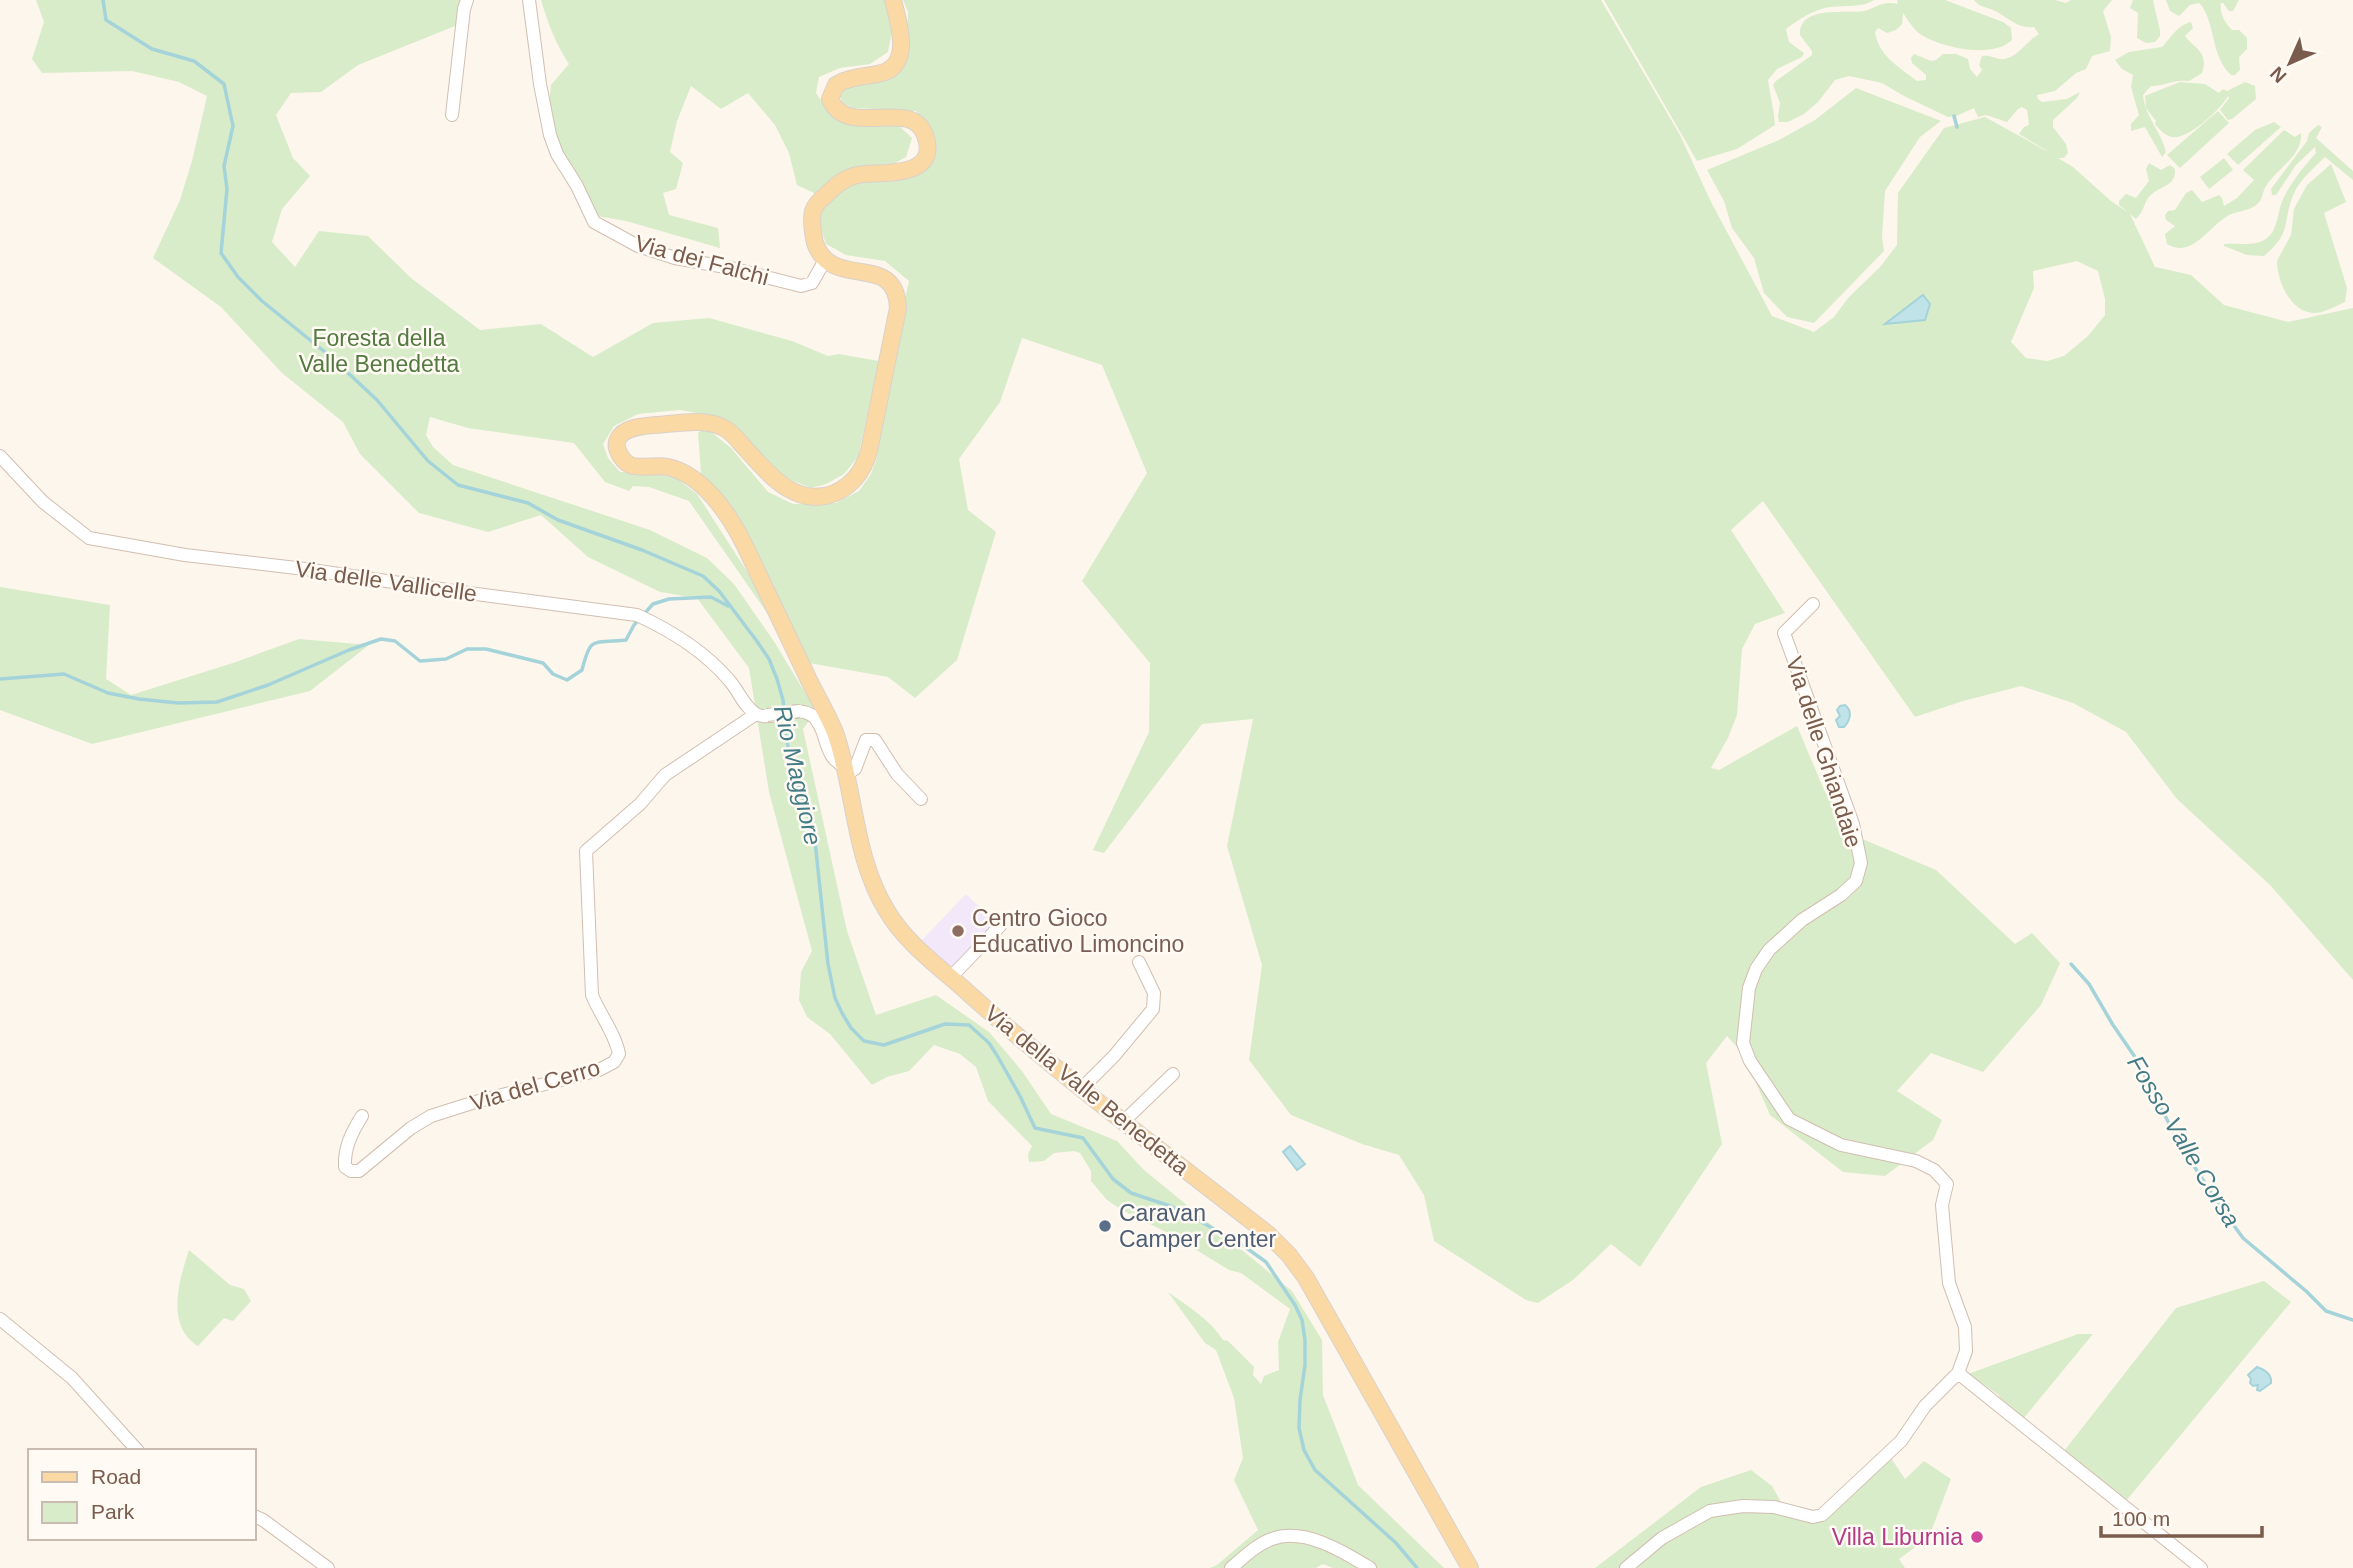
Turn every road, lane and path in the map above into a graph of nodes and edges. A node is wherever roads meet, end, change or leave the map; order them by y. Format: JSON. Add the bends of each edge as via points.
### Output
{"nodes":[{"id":1,"x":467,"y":0,"type":"edge"},
{"id":2,"x":529,"y":0,"type":"edge"},
{"id":3,"x":893,"y":0,"type":"edge"},
{"id":4,"x":452,"y":115,"type":"dead end"},
{"id":5,"x":825,"y":260,"type":"junction"},
{"id":6,"x":0,"y":456,"type":"edge"},
{"id":7,"x":1813,"y":604,"type":"dead end"},
{"id":8,"x":762,"y":715,"type":"junction"},
{"id":9,"x":845,"y":770,"type":"junction"},
{"id":10,"x":921,"y":799,"type":"dead end"},
{"id":11,"x":1000,"y":926,"type":"dead end"},
{"id":12,"x":1139,"y":962,"type":"dead end"},
{"id":13,"x":951,"y":977,"type":"junction"},
{"id":14,"x":1173,"y":1074,"type":"dead end"},
{"id":15,"x":1082,"y":1088,"type":"junction"},
{"id":16,"x":362,"y":1116,"type":"dead end"},
{"id":17,"x":1124,"y":1121,"type":"junction"},
{"id":18,"x":0,"y":1319,"type":"edge"},
{"id":19,"x":1958,"y":1373,"type":"junction"},
{"id":20,"x":136,"y":1449,"type":"edge"},
{"id":21,"x":256,"y":1517,"type":"edge"},
{"id":22,"x":328,"y":1568,"type":"edge"},
{"id":23,"x":1231,"y":1568,"type":"edge"},
{"id":24,"x":1370,"y":1568,"type":"edge"},
{"id":25,"x":1470,"y":1568,"type":"edge"},
{"id":26,"x":1626,"y":1568,"type":"edge"},
{"id":27,"x":2201,"y":1568,"type":"edge"}],
"edges":[{"from":1,"to":4,"type":"street"},
{"from":2,"to":5,"type":"street","name":"Via dei Falchi","via":[[550,135],[594,222],[638,246],[676,258],[801,286],[812,283]]},
{"from":3,"to":5,"type":"main road","via":[[901,32],[900,57],[883,73],[836,85],[830,99],[845,117],[912,121],[925,132],[926,155],[909,170],[858,175],[834,186],[813,211],[814,237]]},
{"from":5,"to":9,"type":"main road","name":"Via della Valle Benedetta","via":[[834,267],[882,276],[897,296],[869,451],[852,482],[821,497],[796,494],[774,480],[728,430],[707,423],[642,426],[622,434],[616,446],[619,455],[633,466],[668,467],[684,473],[713,498],[741,539],[831,724]]},
{"from":6,"to":8,"type":"street","name":"Via delle Vallicelle","via":[[43,502],[89,538],[637,615],[698,652],[731,682],[744,704]]},
{"from":7,"to":19,"type":"street","name":"Via delle Ghiandaie","via":[[1784,633],[1853,824],[1861,863],[1856,881],[1802,920],[1756,968],[1749,988],[1744,1043],[1750,1061],[1789,1119],[1841,1145],[1916,1161],[1947,1184],[1942,1205],[1949,1283],[1965,1327],[1966,1351]]},
{"from":8,"to":9,"type":"street","bridge":true,"via":[[799,711],[815,718],[832,757]]},
{"from":8,"to":16,"type":"street","name":"Via del Cerro","via":[[664,775],[640,804],[586,851],[592,995],[617,1043],[619,1054],[614,1062],[431,1116],[359,1171],[351,1171],[345,1167],[349,1135]]},
{"from":9,"to":10,"type":"street","via":[[855,769],[866,740],[875,740],[897,775]]},
{"from":9,"to":13,"type":"main road","name":"Via della Valle Benedetta","via":[[867,867],[887,913]]},
{"from":11,"to":13,"type":"street"},
{"from":12,"to":15,"type":"street","via":[[1154,993],[1153,1009]]},
{"from":13,"to":15,"type":"main road","name":"Via della Valle Benedetta","via":[[1017,1038]]},
{"from":14,"to":17,"type":"street"},
{"from":15,"to":17,"type":"main road","name":"Via della Valle Benedetta"},
{"from":17,"to":25,"type":"main road","name":"Via della Valle Benedetta","via":[[1289,1255]]},
{"from":18,"to":20,"type":"street","via":[[72,1378]]},
{"from":19,"to":26,"type":"street","via":[[1925,1406],[1902,1441],[1822,1515],[1774,1507],[1710,1511],[1662,1538]]},
{"from":19,"to":27,"type":"street"},
{"from":21,"to":22,"type":"street"},
{"from":23,"to":24,"type":"street","via":[[1271,1539],[1292,1536],[1317,1541]]}]}
